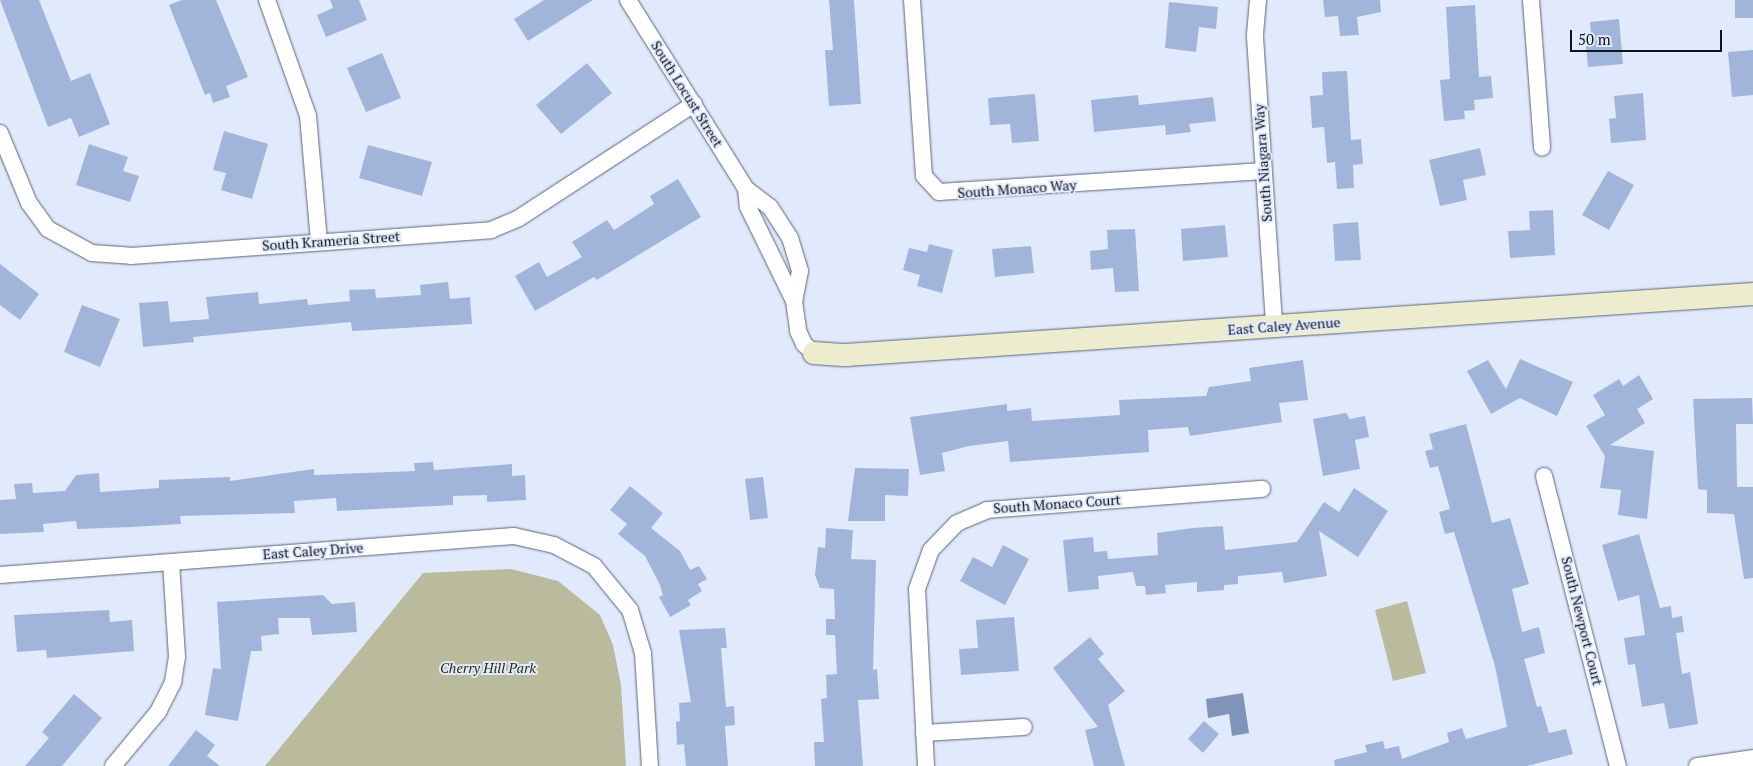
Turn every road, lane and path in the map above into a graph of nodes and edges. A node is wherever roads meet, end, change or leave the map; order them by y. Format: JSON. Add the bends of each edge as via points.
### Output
{"nodes":[{"id":1,"x":267,"y":0,"type":"edge"},
{"id":2,"x":628,"y":0,"type":"edge"},
{"id":3,"x":912,"y":0,"type":"edge"},
{"id":4,"x":1258,"y":0,"type":"edge"},
{"id":5,"x":1531,"y":0,"type":"edge"},
{"id":6,"x":694,"y":104,"type":"junction"},
{"id":7,"x":0,"y":133,"type":"edge"},
{"id":8,"x":1542,"y":148,"type":"dead end"},
{"id":9,"x":1263,"y":171,"type":"junction"},
{"id":10,"x":319,"y":241,"type":"junction"},
{"id":11,"x":1753,"y":294,"type":"edge"},
{"id":12,"x":1274,"y":326,"type":"junction"},
{"id":13,"x":814,"y":353,"type":"joint"},
{"id":14,"x":1544,"y":476,"type":"dead end"},
{"id":15,"x":1262,"y":489,"type":"dead end"},
{"id":16,"x":172,"y":562,"type":"junction"},
{"id":17,"x":0,"y":576,"type":"edge"},
{"id":18,"x":1024,"y":727,"type":"dead end"},
{"id":19,"x":924,"y":733,"type":"junction"},
{"id":20,"x":1753,"y":758,"type":"edge"},
{"id":21,"x":113,"y":766,"type":"edge"},
{"id":22,"x":650,"y":766,"type":"edge"},
{"id":23,"x":926,"y":766,"type":"edge"},
{"id":24,"x":1618,"y":766,"type":"edge"},
{"id":25,"x":1697,"y":766,"type":"edge"}],
"edges":[{"from":1,"to":10,"type":"street","via":[[308,116]]},
{"from":2,"to":6,"type":"street","name":"South Locust Street"},
{"from":3,"to":9,"type":"street","name":"South Monaco Way","via":[[924,176],[939,192]]},
{"from":4,"to":9,"type":"street","name":"South Niagara Way","via":[[1255,37]]},
{"from":5,"to":8,"type":"street"},
{"from":6,"to":10,"type":"street","name":"South Krameria Street","via":[[506,225],[473,233]]},
{"from":6,"to":13,"type":"street","name":"South Locust Street","via":[[746,189],[748,207],[794,301],[801,339]]},
{"from":7,"to":10,"type":"street","name":"South Krameria Street","via":[[36,216],[77,248],[107,256],[131,256]]},
{"from":9,"to":12,"type":"street","name":"South Niagara Way"},
{"from":11,"to":12,"type":"street","name":"East Caley Avenue"},
{"from":12,"to":13,"type":"street","name":"East Caley Avenue","via":[[846,355]]},
{"from":14,"to":24,"type":"street","name":"South Newport Court"},
{"from":15,"to":19,"type":"street","name":"South Monaco Court","via":[[987,510],[957,523],[931,550],[917,589]]},
{"from":16,"to":17,"type":"street","name":"East Caley Drive"},
{"from":16,"to":21,"type":"street","via":[[176,657],[172,682],[158,712]]},
{"from":16,"to":22,"type":"street","name":"East Caley Drive","via":[[514,536],[572,552],[612,584],[630,610],[643,653]]},
{"from":18,"to":19,"type":"street"},
{"from":19,"to":23,"type":"street","name":"South Monaco Court"},
{"from":20,"to":25,"type":"street"}]}
